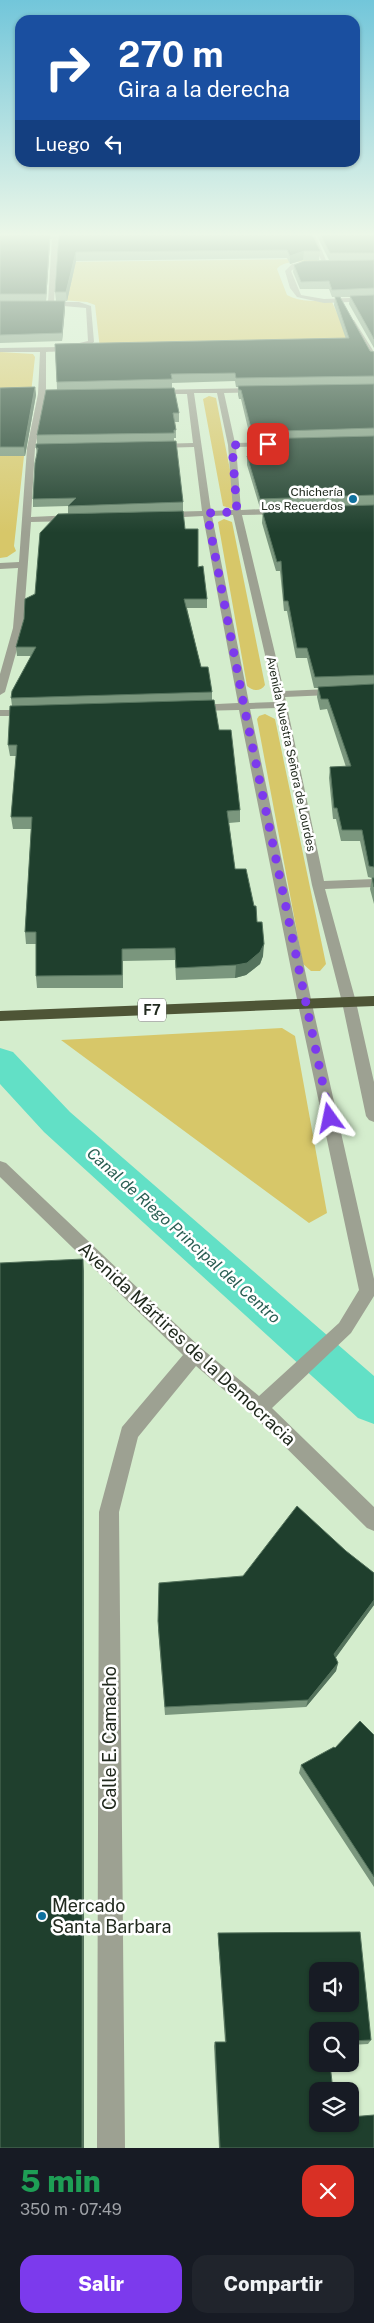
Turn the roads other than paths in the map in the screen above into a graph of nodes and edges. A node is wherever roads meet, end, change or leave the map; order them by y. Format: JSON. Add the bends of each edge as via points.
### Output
{"nodes":[{"id":1,"x":90,"y":332,"type":"edge"},
{"id":2,"x":358,"y":332,"type":"edge"},
{"id":3,"x":365,"y":338,"type":"junction"},
{"id":4,"x":374,"y":338,"type":"edge"},
{"id":5,"x":43,"y":349,"type":"junction"},
{"id":6,"x":0,"y":350,"type":"edge"},
{"id":7,"x":374,"y":358,"type":"edge"},
{"id":8,"x":268,"y":390,"type":"edge"},
{"id":9,"x":220,"y":391,"type":"junction"},
{"id":10,"x":150,"y":392,"type":"edge"},
{"id":11,"x":190,"y":392,"type":"junction"},
{"id":12,"x":42,"y":394,"type":"junction"},
{"id":13,"x":52,"y":394,"type":"edge"},
{"id":14,"x":279,"y":444,"type":"edge"},
{"id":15,"x":199,"y":445,"type":"junction"},
{"id":16,"x":232,"y":445,"type":"junction"},
{"id":17,"x":149,"y":446,"type":"edge"},
{"id":18,"x":30,"y":448,"type":"junction"},
{"id":19,"x":40,"y":448,"type":"edge"},
{"id":20,"x":296,"y":511,"type":"edge"},
{"id":21,"x":237,"y":512,"type":"junction"},
{"id":22,"x":207,"y":513,"type":"junction"},
{"id":23,"x":157,"y":515,"type":"edge"},
{"id":24,"x":87,"y":518,"type":"edge"},
{"id":25,"x":27,"y":520,"type":"junction"},
{"id":26,"x":22,"y":565,"type":"junction"},
{"id":27,"x":0,"y":566,"type":"edge"},
{"id":28,"x":374,"y":690,"type":"edge"},
{"id":29,"x":0,"y":692,"type":"edge"},
{"id":30,"x":280,"y":699,"type":"junction"},
{"id":31,"x":244,"y":706,"type":"junction"},
{"id":32,"x":185,"y":708,"type":"edge"},
{"id":33,"x":39,"y":712,"type":"edge"},
{"id":34,"x":0,"y":713,"type":"edge"},
{"id":35,"x":374,"y":883,"type":"edge"},
{"id":36,"x":318,"y":885,"type":"junction"},
{"id":37,"x":374,"y":1001,"type":"edge"},
{"id":38,"x":349,"y":1002,"type":"junction"},
{"id":39,"x":305,"y":1004,"type":"junction"},
{"id":40,"x":0,"y":1016,"type":"edge"},
{"id":41,"x":374,"y":1116,"type":"edge"},
{"id":42,"x":0,"y":1166,"type":"edge"},
{"id":43,"x":371,"y":1290,"type":"edge"},
{"id":44,"x":195,"y":1354,"type":"junction"},
{"id":45,"x":259,"y":1408,"type":"junction"},
{"id":46,"x":374,"y":1521,"type":"edge"},
{"id":47,"x":111,"y":2148,"type":"edge"}],
"edges":[{"from":1,"to":5,"type":"street","via":[[91,342],[84,347]]},
{"from":2,"to":3,"type":"street"},
{"from":3,"to":4,"type":"street"},
{"from":3,"to":7,"type":"street"},
{"from":5,"to":6,"type":"street"},
{"from":5,"to":12,"type":"street"},
{"from":8,"to":9,"type":"street"},
{"from":9,"to":11,"type":"street"},
{"from":9,"to":16,"type":"street","name":"Avenida Nuestra Señora de Lourdes"},
{"from":10,"to":11,"type":"street"},
{"from":11,"to":15,"type":"street"},
{"from":12,"to":13,"type":"street"},
{"from":12,"to":18,"type":"street"},
{"from":14,"to":16,"type":"street"},
{"from":15,"to":17,"type":"street"},
{"from":15,"to":22,"type":"street"},
{"from":16,"to":21,"type":"street","name":"Avenida Nuestra Señora de Lourdes"},
{"from":18,"to":19,"type":"street"},
{"from":18,"to":25,"type":"street"},
{"from":20,"to":21,"type":"street"},
{"from":21,"to":22,"type":"street"},
{"from":21,"to":30,"type":"street","name":"Avenida Nuestra Señora de Lourdes"},
{"from":22,"to":23,"type":"street"},
{"from":22,"to":31,"type":"street"},
{"from":24,"to":25,"type":"street"},
{"from":25,"to":26,"type":"street"},
{"from":26,"to":27,"type":"street"},
{"from":26,"to":29,"type":"street","via":[[18,628]]},
{"from":28,"to":30,"type":"street"},
{"from":30,"to":31,"type":"street"},
{"from":30,"to":36,"type":"street","name":"Avenida Nuestra Señora de Lourdes"},
{"from":31,"to":32,"type":"street"},
{"from":31,"to":39,"type":"street"},
{"from":33,"to":34,"type":"street"},
{"from":35,"to":36,"type":"street"},
{"from":36,"to":38,"type":"street","name":"Avenida Nuestra Señora de Lourdes"},
{"from":37,"to":38,"type":"highway","number":"F7"},
{"from":38,"to":39,"type":"highway","number":"F7"},
{"from":38,"to":41,"type":"street","name":"Avenida Nuestra Señora de Lourdes"},
{"from":39,"to":40,"type":"highway","number":"F7"},
{"from":39,"to":43,"type":"street"},
{"from":42,"to":44,"type":"street","name":"Avenida Mártires de la Democracia"},
{"from":43,"to":45,"type":"street","via":[[345,1328],[328,1346]]},
{"from":44,"to":45,"type":"street","name":"Avenida Mártires de la Democracia"},
{"from":44,"to":47,"type":"street","name":"Calle E. Camacho","via":[[129,1433],[109,1512]]},
{"from":45,"to":46,"type":"street","name":"Avenida Mártires de la Democracia"}]}
